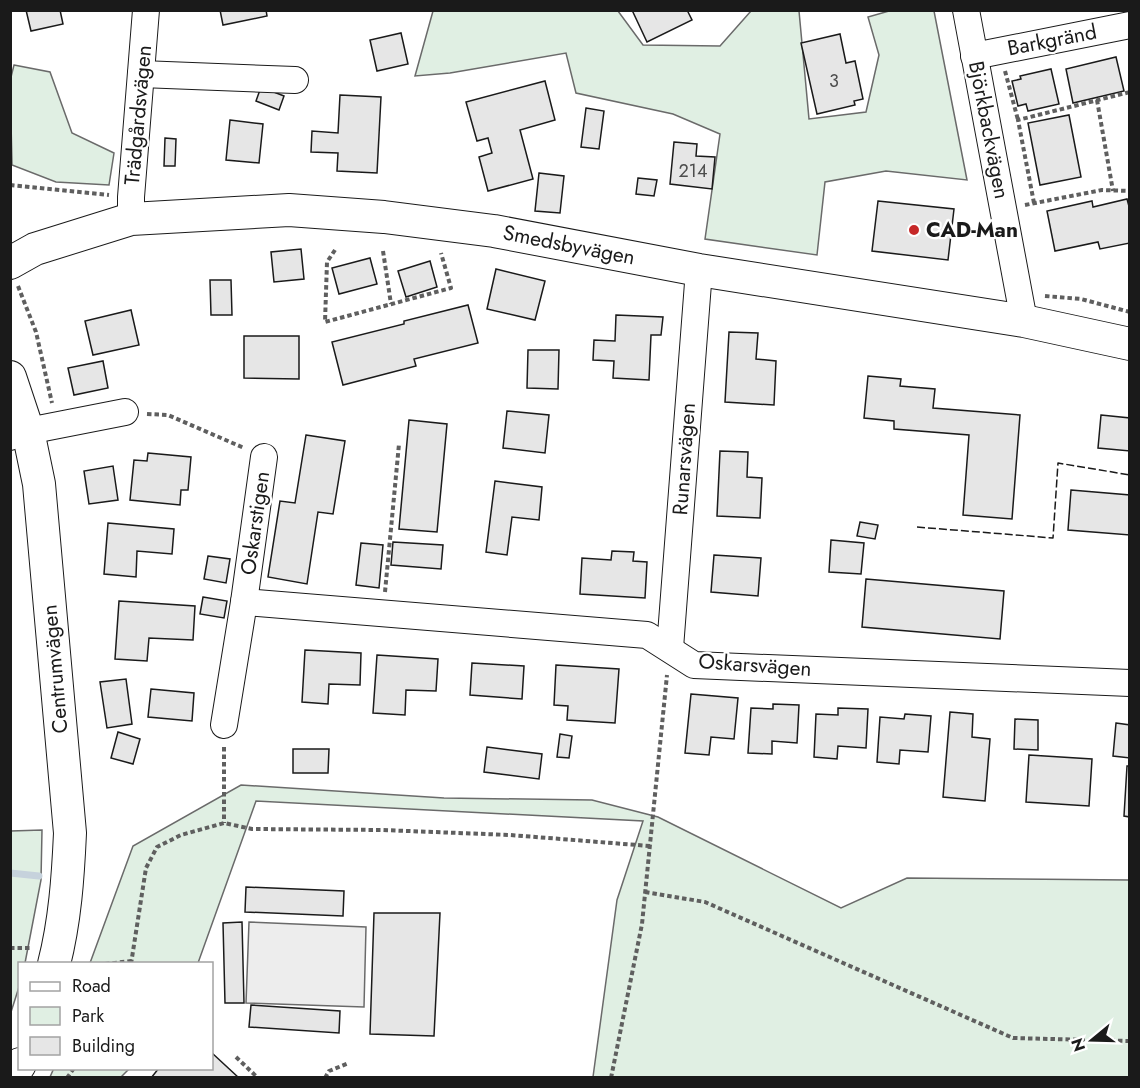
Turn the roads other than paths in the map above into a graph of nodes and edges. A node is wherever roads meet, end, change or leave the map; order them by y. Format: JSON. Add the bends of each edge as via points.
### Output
{"nodes":[{"id":1,"x":146,"y":10,"type":"edge"},
{"id":2,"x":966,"y":10,"type":"edge"},
{"id":3,"x":1130,"y":25,"type":"edge"},
{"id":4,"x":974,"y":56,"type":"junction"},
{"id":5,"x":141,"y":74,"type":"junction"},
{"id":6,"x":295,"y":80,"type":"dead end"},
{"id":7,"x":131,"y":219,"type":"junction"},
{"id":8,"x":10,"y":263,"type":"edge"},
{"id":9,"x":699,"y":270,"type":"junction"},
{"id":10,"x":1024,"y":321,"type":"junction"},
{"id":11,"x":1130,"y":344,"type":"edge"},
{"id":12,"x":10,"y":377,"type":"edge"},
{"id":13,"x":125,"y":412,"type":"road end"},
{"id":14,"x":19,"y":434,"type":"edge"},
{"id":15,"x":264,"y":456,"type":"road end"},
{"id":16,"x":244,"y":602,"type":"junction"},
{"id":17,"x":669,"y":648,"type":"junction"},
{"id":18,"x":1130,"y":682,"type":"edge"},
{"id":19,"x":224,"y":725,"type":"road end"},
{"id":20,"x":43,"y":956,"type":"edge"}],
"edges":[{"from":1,"to":5,"type":"street","name":"Trädgårdsvägen"},
{"from":2,"to":4,"type":"street","name":"Björkbackvägen"},
{"from":3,"to":4,"type":"street","name":"Barkgränd"},
{"from":4,"to":10,"type":"street","name":"Björkbackvägen"},
{"from":5,"to":6,"type":"street"},
{"from":5,"to":7,"type":"street","name":"Trädgårdsvägen"},
{"from":7,"to":8,"type":"main road","name":"Smedsbyvägen","via":[[35,249]]},
{"from":7,"to":9,"type":"main road","name":"Smedsbyvägen","via":[[289,210],[384,217],[494,231]]},
{"from":9,"to":10,"type":"main road","name":"Smedsbyvägen"},
{"from":9,"to":17,"type":"street","name":"Runarsvägen"},
{"from":10,"to":11,"type":"main road","name":"Smedsbyvägen"},
{"from":12,"to":14,"type":"main road","name":"Centrumvägen"},
{"from":13,"to":14,"type":"street"},
{"from":14,"to":20,"type":"main road","name":"Centrumvägen","via":[[39,484],[70,833],[60,942]]},
{"from":15,"to":16,"type":"street","name":"Oskarstigen"},
{"from":16,"to":17,"type":"street","name":"Oskarsvägen","via":[[648,635]]},
{"from":16,"to":19,"type":"street","name":"Oskarstigen"},
{"from":17,"to":18,"type":"street","name":"Oskarsvägen","via":[[694,664]]}]}
